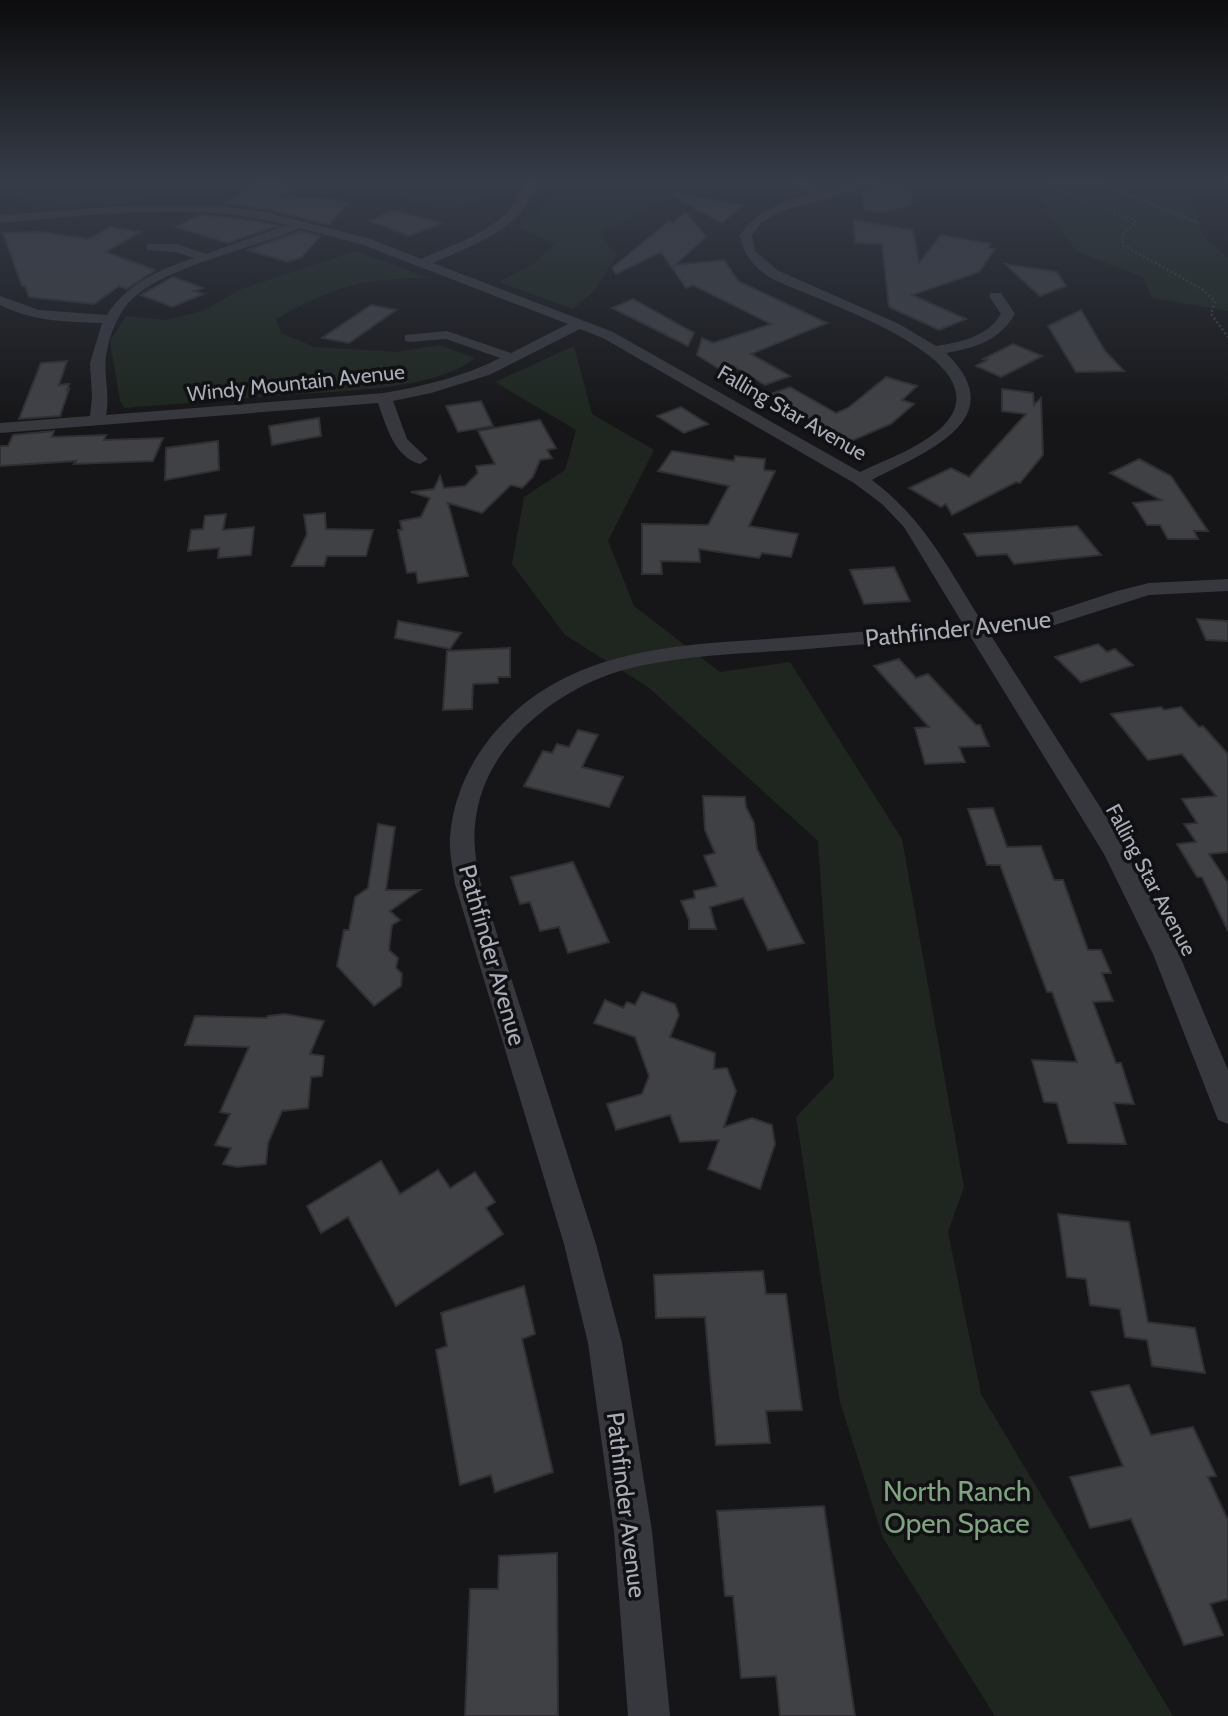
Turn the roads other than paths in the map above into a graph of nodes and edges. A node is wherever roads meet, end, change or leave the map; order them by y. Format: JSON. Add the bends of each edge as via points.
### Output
{"nodes":[{"id":1,"x":195,"y":262,"type":"edge"},
{"id":2,"x":424,"y":262,"type":"edge"},
{"id":3,"x":756,"y":262,"type":"edge"},
{"id":4,"x":996,"y":296,"type":"dead end"},
{"id":5,"x":0,"y":300,"type":"edge"},
{"id":6,"x":110,"y":319,"type":"junction"},
{"id":7,"x":582,"y":323,"type":"junction"},
{"id":8,"x":410,"y":338,"type":"dead end"},
{"id":9,"x":935,"y":351,"type":"junction"},
{"id":10,"x":513,"y":359,"type":"junction"},
{"id":11,"x":384,"y":398,"type":"junction"},
{"id":12,"x":96,"y":421,"type":"junction"},
{"id":13,"x":0,"y":428,"type":"edge"},
{"id":14,"x":420,"y":459,"type":"dead end"},
{"id":15,"x":860,"y":479,"type":"junction"},
{"id":16,"x":1228,"y":585,"type":"edge"},
{"id":17,"x":979,"y":631,"type":"junction"},
{"id":18,"x":1228,"y":1110,"type":"edge"},
{"id":19,"x":649,"y":1716,"type":"edge"}],
"edges":[{"from":1,"to":6,"type":"street","via":[[137,289]]},
{"from":2,"to":7,"type":"street","name":"Falling Star Avenue"},
{"from":3,"to":9,"type":"street"},
{"from":4,"to":9,"type":"street","via":[[1008,314],[1003,326],[975,342]]},
{"from":5,"to":6,"type":"street","via":[[50,315]]},
{"from":6,"to":12,"type":"street","via":[[97,361],[102,397]]},
{"from":7,"to":10,"type":"street","name":"Windy Mountain Avenue"},
{"from":7,"to":15,"type":"street","name":"Falling Star Avenue"},
{"from":8,"to":10,"type":"street","via":[[447,335]]},
{"from":9,"to":15,"type":"street","via":[[953,368],[961,384],[963,401],[958,416],[935,440]]},
{"from":10,"to":11,"type":"street","name":"Windy Mountain Avenue","via":[[457,381]]},
{"from":11,"to":12,"type":"street","name":"Windy Mountain Avenue"},
{"from":11,"to":14,"type":"street","via":[[400,441]]},
{"from":12,"to":13,"type":"street","name":"Windy Mountain Avenue"},
{"from":15,"to":17,"type":"street","name":"Falling Star Avenue","via":[[911,524]]},
{"from":16,"to":17,"type":"street","name":"Pathfinder Avenue","via":[[1168,587],[1125,595],[1053,621]]},
{"from":17,"to":18,"type":"street","name":"Falling Star Avenue","via":[[1114,850],[1166,954]]},
{"from":17,"to":19,"type":"street","name":"Pathfinder Avenue","via":[[679,652],[629,661],[546,697],[513,723],[484,761],[466,808],[462,835],[468,884],[580,1244],[605,1343],[633,1531]]}]}
